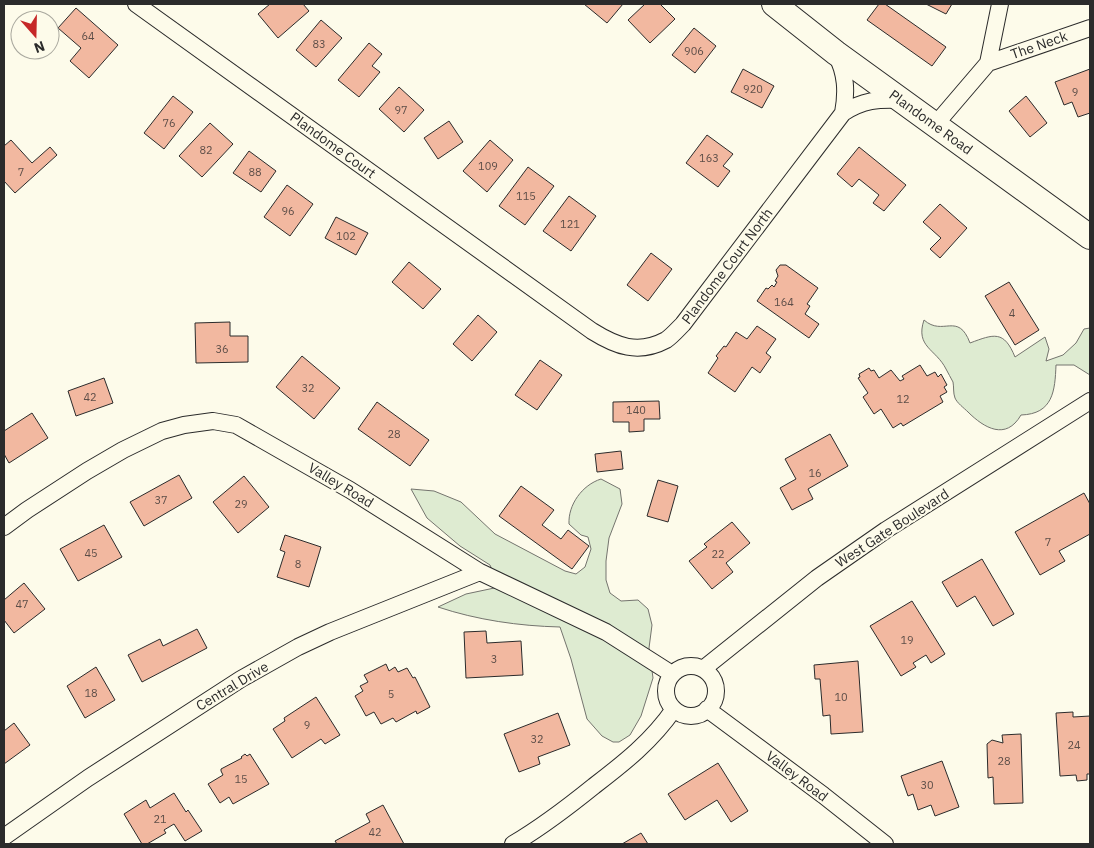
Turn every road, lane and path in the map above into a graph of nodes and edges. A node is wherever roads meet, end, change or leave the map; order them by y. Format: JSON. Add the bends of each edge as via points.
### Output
{"nodes":[{"id":1,"x":136,"y":4,"type":"edge"},
{"id":2,"x":774,"y":4,"type":"edge"},
{"id":3,"x":1000,"y":4,"type":"edge"},
{"id":4,"x":151,"y":10,"type":"edge"},
{"id":5,"x":1090,"y":28,"type":"edge"},
{"id":6,"x":836,"y":53,"type":"junction"},
{"id":7,"x":988,"y":63,"type":"junction"},
{"id":8,"x":901,"y":100,"type":"junction"},
{"id":9,"x":843,"y":113,"type":"junction"},
{"id":10,"x":935,"y":125,"type":"junction"},
{"id":11,"x":1087,"y":230,"type":"edge"},
{"id":12,"x":530,"y":286,"type":"joint"},
{"id":13,"x":1090,"y":401,"type":"edge"},
{"id":14,"x":4,"y":527,"type":"edge"},
{"id":15,"x":480,"y":572,"type":"junction"},
{"id":16,"x":703,"y":669,"type":"junction"},
{"id":17,"x":672,"y":674,"type":"junction"},
{"id":18,"x":707,"y":709,"type":"junction"},
{"id":19,"x":674,"y":710,"type":"junction"},
{"id":20,"x":4,"y":837,"type":"edge"},
{"id":21,"x":512,"y":844,"type":"edge"},
{"id":22,"x":885,"y":844,"type":"edge"}],
"edges":[{"from":1,"to":4,"type":"street","name":"Plandome Court"},
{"from":2,"to":6,"type":"main road","name":"Plandome Road"},
{"from":3,"to":7,"type":"street"},
{"from":4,"to":12,"type":"street","name":"Plandome Court"},
{"from":5,"to":7,"type":"street","name":"The Neck"},
{"from":6,"to":8,"type":"main road","name":"Plandome Road"},
{"from":6,"to":9,"type":"street","via":[[846,81]]},
{"from":7,"to":10,"type":"street"},
{"from":8,"to":9,"type":"street","name":"Plandome Court North","via":[[870,101]]},
{"from":8,"to":10,"type":"main road","name":"Plandome Road"},
{"from":9,"to":12,"type":"street","name":"Plandome Court North","via":[[683,324],[667,339],[631,348],[610,342]]},
{"from":10,"to":11,"type":"main road","name":"Plandome Road"},
{"from":13,"to":16,"type":"street","name":"West Gate Boulevard","via":[[824,572]]},
{"from":14,"to":15,"type":"street","name":"Valley Road","via":[[123,450],[162,432],[213,421],[236,425],[259,437]]},
{"from":15,"to":17,"type":"street","name":"Valley Road","via":[[606,632]]},
{"from":15,"to":20,"type":"street","name":"Central Drive","via":[[298,647],[241,679],[128,752]]},
{"from":16,"to":17,"type":"street","via":[[687,666]]},
{"from":16,"to":18,"type":"street","via":[[714,682],[715,690],[714,699]]},
{"from":17,"to":19,"type":"street","via":[[666,696]]},
{"from":18,"to":19,"type":"street","via":[[689,715]]},
{"from":18,"to":22,"type":"street","name":"Valley Road"},
{"from":19,"to":21,"type":"street","via":[[638,752],[538,829]]}]}
